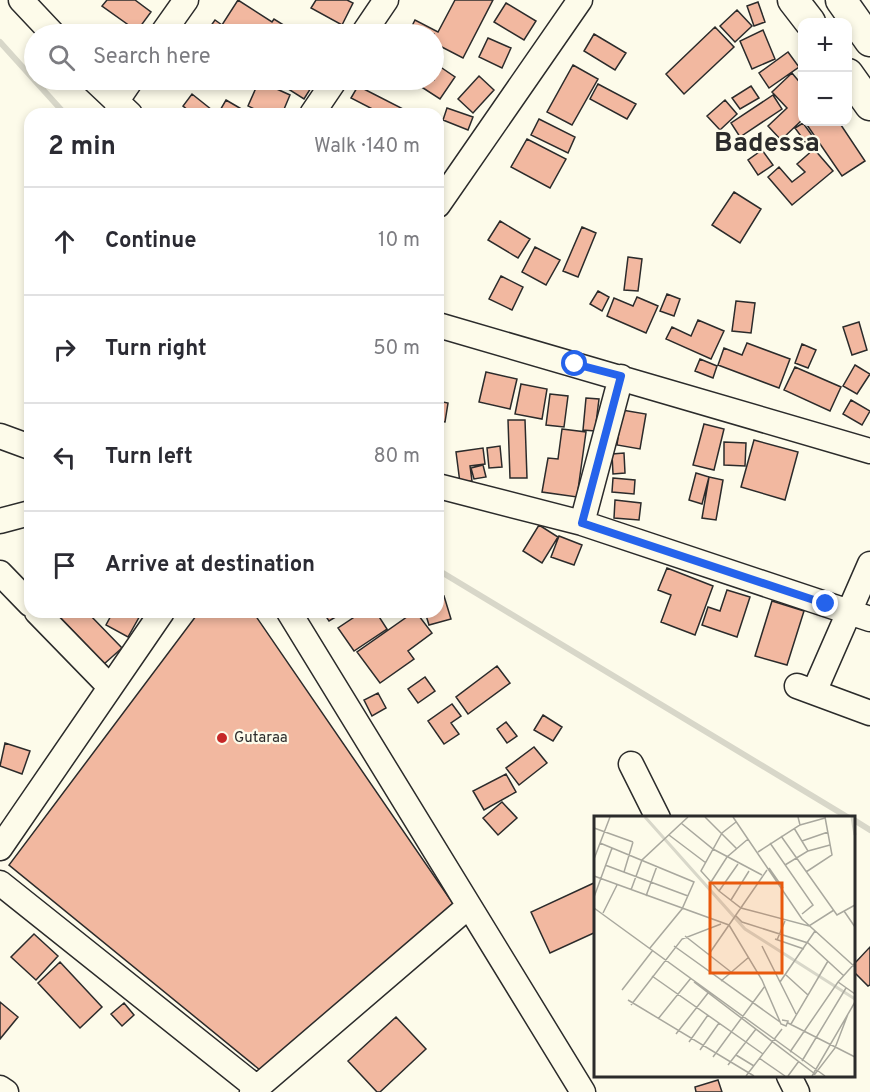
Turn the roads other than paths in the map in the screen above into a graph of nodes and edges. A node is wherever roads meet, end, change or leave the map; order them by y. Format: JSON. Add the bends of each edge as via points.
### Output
{"nodes":[{"id":1,"x":21,"y":0,"type":"edge"},
{"id":2,"x":186,"y":0,"type":"edge"},
{"id":3,"x":386,"y":0,"type":"edge"},
{"id":4,"x":580,"y":0,"type":"edge"},
{"id":5,"x":793,"y":0,"type":"edge"},
{"id":6,"x":841,"y":0,"type":"edge"},
{"id":7,"x":807,"y":18,"type":"edge"},
{"id":8,"x":44,"y":24,"type":"edge"},
{"id":9,"x":169,"y":24,"type":"edge"},
{"id":10,"x":370,"y":24,"type":"edge"},
{"id":11,"x":870,"y":41,"type":"edge"},
{"id":12,"x":852,"y":80,"type":"edge"},
{"id":13,"x":104,"y":90,"type":"edge"},
{"id":14,"x":128,"y":90,"type":"edge"},
{"id":15,"x":328,"y":90,"type":"edge"},
{"id":16,"x":870,"y":105,"type":"edge"},
{"id":17,"x":123,"y":108,"type":"edge"},
{"id":18,"x":316,"y":108,"type":"edge"},
{"id":19,"x":444,"y":196,"type":"edge"},
{"id":20,"x":444,"y":327,"type":"edge"},
{"id":21,"x":621,"y":376,"type":"junction"},
{"id":22,"x":0,"y":436,"type":"edge"},
{"id":23,"x":24,"y":445,"type":"edge"},
{"id":24,"x":870,"y":451,"type":"edge"},
{"id":25,"x":444,"y":488,"type":"edge"},
{"id":26,"x":24,"y":515,"type":"edge"},
{"id":27,"x":0,"y":521,"type":"edge"},
{"id":28,"x":582,"y":523,"type":"junction"},
{"id":29,"x":870,"y":564,"type":"edge"},
{"id":30,"x":0,"y":573,"type":"edge"},
{"id":31,"x":24,"y":598,"type":"edge"},
{"id":32,"x":859,"y":615,"type":"edge"},
{"id":33,"x":43,"y":618,"type":"edge"},
{"id":34,"x":158,"y":618,"type":"edge"},
{"id":35,"x":293,"y":618,"type":"edge"},
{"id":36,"x":110,"y":687,"type":"junction"},
{"id":37,"x":870,"y":712,"type":"edge"},
{"id":38,"x":631,"y":764,"type":"dead end"},
{"id":39,"x":657,"y":816,"type":"edge"},
{"id":40,"x":0,"y":848,"type":"edge"},
{"id":41,"x":0,"y":883,"type":"edge"},
{"id":42,"x":469,"y":906,"type":"junction"},
{"id":43,"x":790,"y":1077,"type":"edge"},
{"id":44,"x":0,"y":1088,"type":"edge"},
{"id":45,"x":254,"y":1090,"type":"edge"},
{"id":46,"x":6,"y":1092,"type":"edge"},
{"id":47,"x":584,"y":1092,"type":"edge"},
{"id":48,"x":797,"y":1092,"type":"edge"}],
"edges":[{"from":1,"to":8,"type":"street"},
{"from":2,"to":9,"type":"street"},
{"from":3,"to":10,"type":"street"},
{"from":4,"to":19,"type":"street"},
{"from":5,"to":7,"type":"main road"},
{"from":6,"to":11,"type":"main road"},
{"from":12,"to":16,"type":"main road"},
{"from":13,"to":17,"type":"street"},
{"from":14,"to":17,"type":"street"},
{"from":15,"to":18,"type":"street"},
{"from":20,"to":21,"type":"street"},
{"from":21,"to":24,"type":"street"},
{"from":21,"to":28,"type":"street"},
{"from":22,"to":23,"type":"street"},
{"from":25,"to":28,"type":"street"},
{"from":26,"to":27,"type":"street"},
{"from":28,"to":32,"type":"street"},
{"from":29,"to":32,"type":"street"},
{"from":30,"to":31,"type":"street"},
{"from":32,"to":37,"type":"street","via":[[805,689]]},
{"from":33,"to":36,"type":"street"},
{"from":34,"to":36,"type":"street"},
{"from":35,"to":42,"type":"street"},
{"from":36,"to":40,"type":"street"},
{"from":38,"to":39,"type":"street"},
{"from":41,"to":45,"type":"street"},
{"from":42,"to":45,"type":"street"},
{"from":42,"to":47,"type":"street"},
{"from":43,"to":48,"type":"street"},
{"from":44,"to":46,"type":"street"}]}
